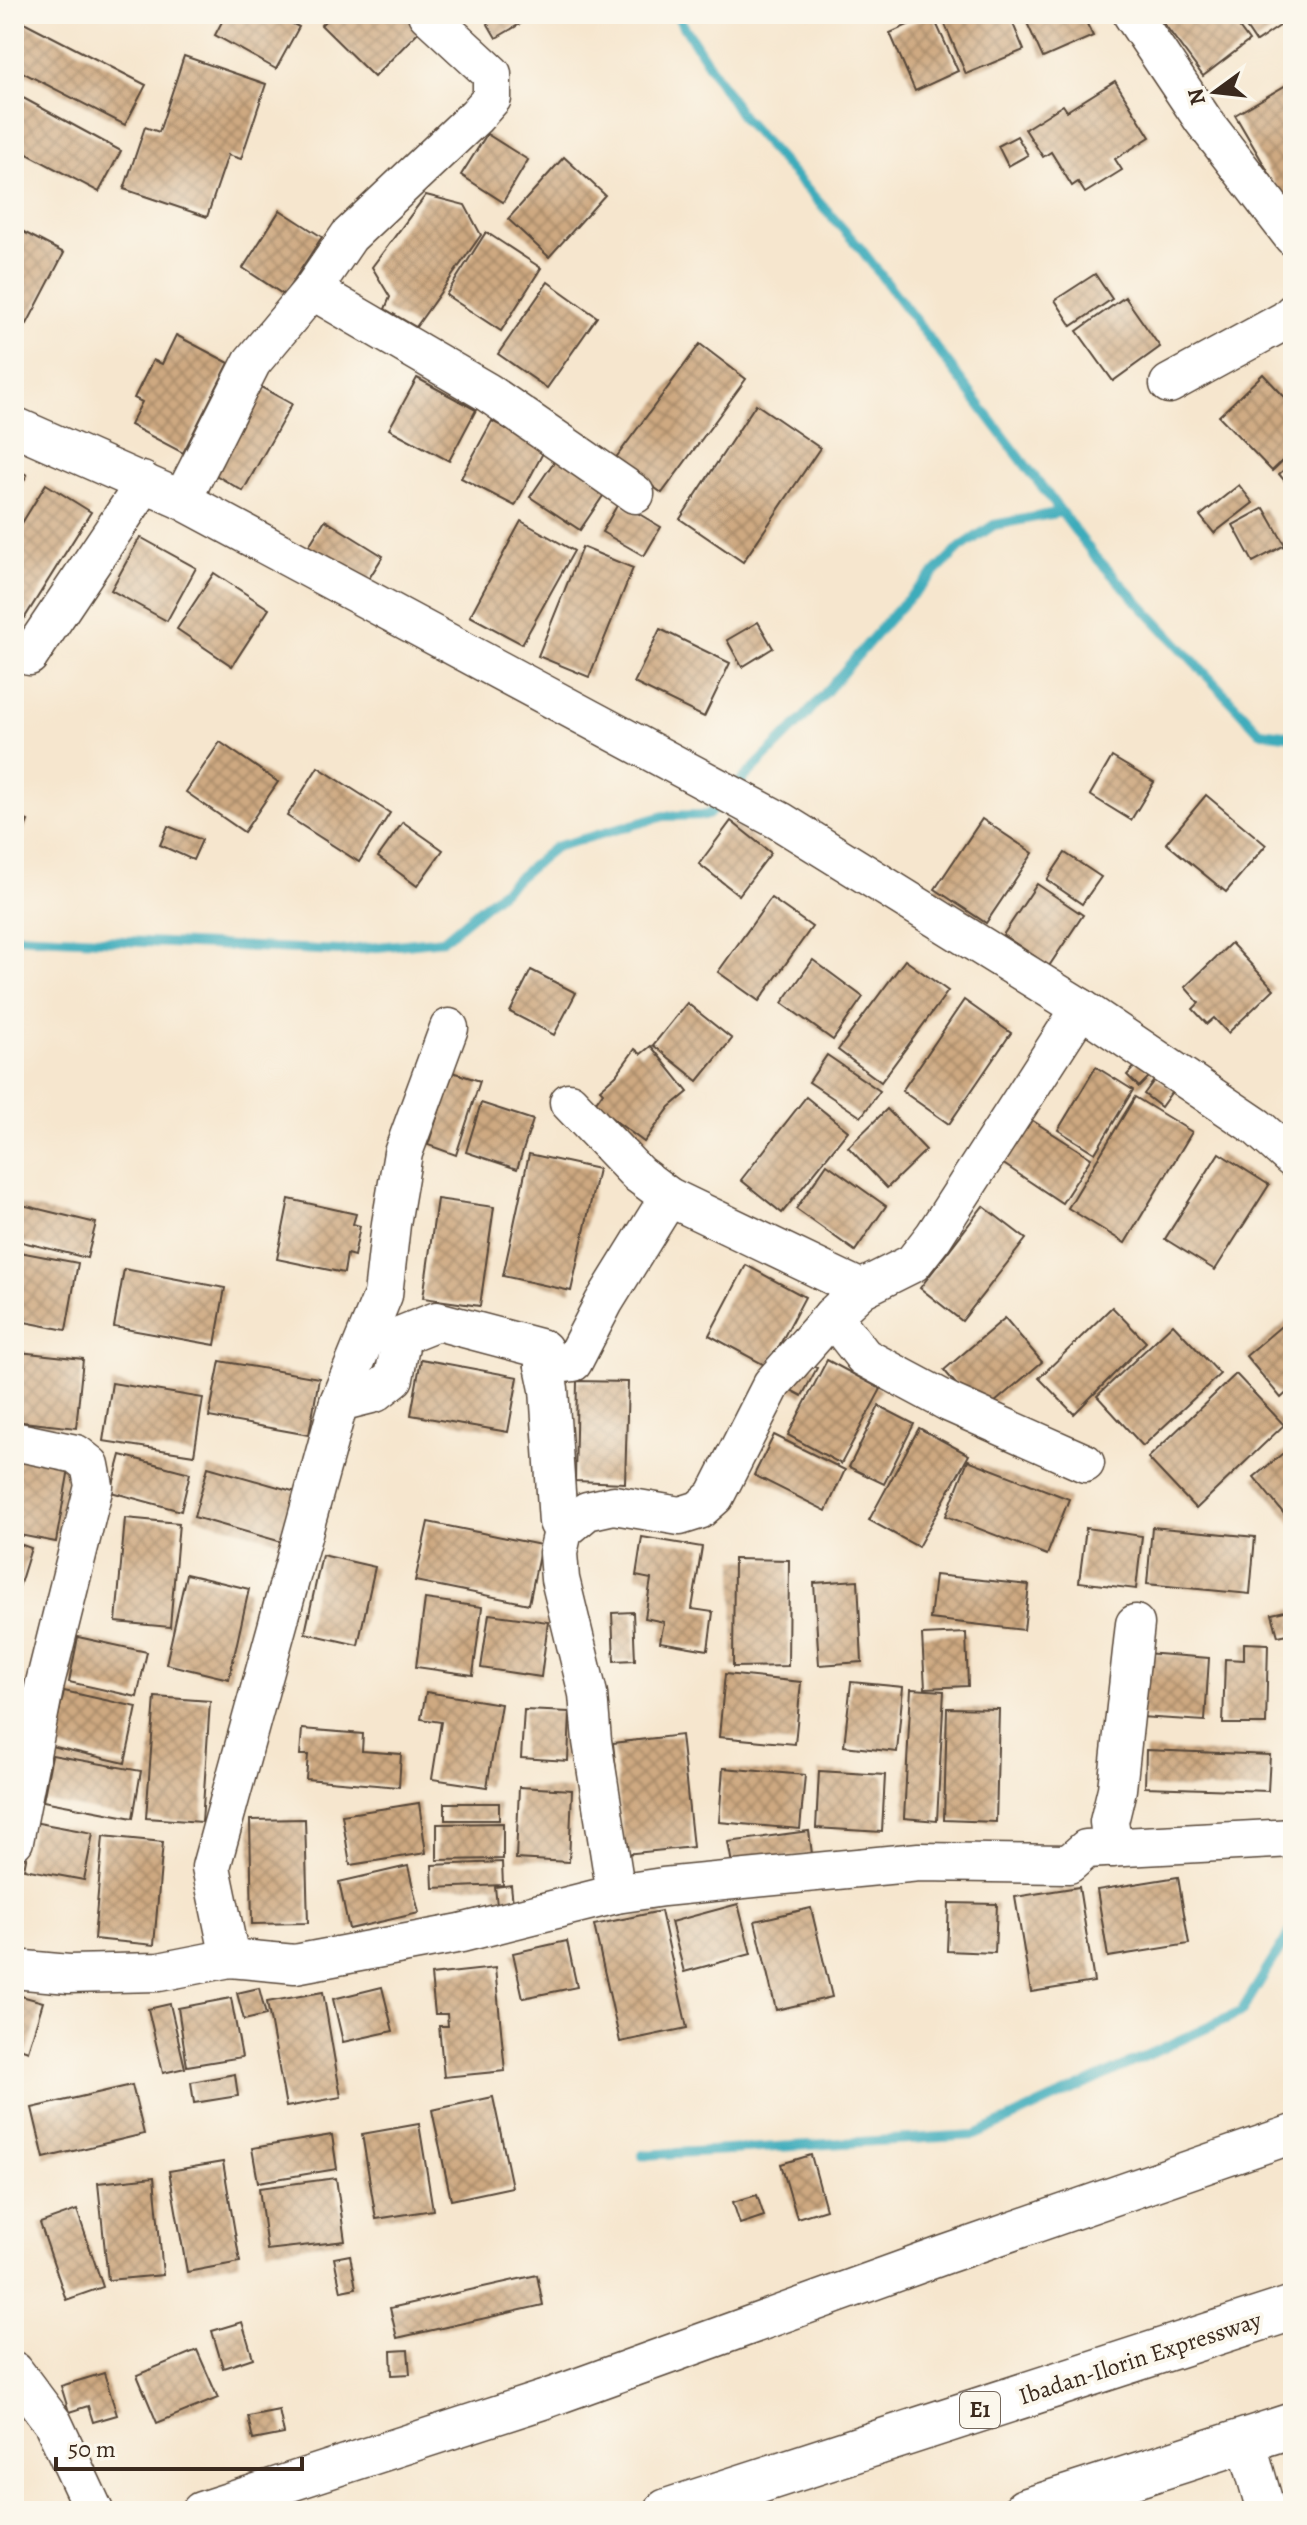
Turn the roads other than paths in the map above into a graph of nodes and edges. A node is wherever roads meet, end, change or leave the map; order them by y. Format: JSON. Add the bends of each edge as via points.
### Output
{"nodes":[{"id":1,"x":427,"y":14,"type":"edge"},
{"id":2,"x":1132,"y":14,"type":"edge"},
{"id":3,"x":1293,"y":237,"type":"edge"},
{"id":4,"x":312,"y":290,"type":"junction"},
{"id":5,"x":1293,"y":313,"type":"edge"},
{"id":6,"x":1169,"y":384,"type":"dead end"},
{"id":7,"x":14,"y":426,"type":"edge"},
{"id":8,"x":142,"y":481,"type":"junction"},
{"id":9,"x":635,"y":494,"type":"dead end"},
{"id":10,"x":182,"y":500,"type":"junction"},
{"id":11,"x":14,"y":648,"type":"edge"},
{"id":12,"x":1081,"y":1008,"type":"junction"},
{"id":13,"x":449,"y":1028,"type":"dead end"},
{"id":14,"x":569,"y":1102,"type":"dead end"},
{"id":15,"x":1293,"y":1159,"type":"edge"},
{"id":16,"x":669,"y":1197,"type":"junction"},
{"id":17,"x":861,"y":1289,"type":"junction"},
{"id":18,"x":832,"y":1316,"type":"junction"},
{"id":19,"x":544,"y":1365,"type":"junction"},
{"id":20,"x":339,"y":1402,"type":"junction"},
{"id":21,"x":14,"y":1441,"type":"edge"},
{"id":22,"x":1085,"y":1463,"type":"dead end"},
{"id":23,"x":563,"y":1531,"type":"junction"},
{"id":24,"x":1135,"y":1624,"type":"dead end"},
{"id":25,"x":1293,"y":1838,"type":"edge"},
{"id":26,"x":14,"y":1841,"type":"edge"},
{"id":27,"x":1113,"y":1848,"type":"junction"},
{"id":28,"x":616,"y":1894,"type":"junction"},
{"id":29,"x":230,"y":1958,"type":"junction"},
{"id":30,"x":14,"y":1969,"type":"edge"},
{"id":31,"x":1293,"y":2134,"type":"edge"},
{"id":32,"x":1293,"y":2308,"type":"edge"},
{"id":33,"x":14,"y":2371,"type":"edge"},
{"id":34,"x":1293,"y":2425,"type":"edge"},
{"id":35,"x":1246,"y":2440,"type":"junction"},
{"id":36,"x":94,"y":2511,"type":"edge"},
{"id":37,"x":201,"y":2511,"type":"edge"},
{"id":38,"x":667,"y":2511,"type":"edge"},
{"id":39,"x":1025,"y":2511,"type":"edge"},
{"id":40,"x":1266,"y":2511,"type":"edge"}],
"edges":[{"from":1,"to":4,"type":"street","via":[[492,74],[492,98],[349,236]]},
{"from":2,"to":3,"type":"street","via":[[1203,120]]},
{"from":4,"to":9,"type":"street","via":[[487,392]]},
{"from":4,"to":10,"type":"street","via":[[252,362]]},
{"from":5,"to":6,"type":"street"},
{"from":7,"to":8,"type":"street"},
{"from":8,"to":10,"type":"street"},
{"from":8,"to":11,"type":"street","via":[[29,656]]},
{"from":10,"to":12,"type":"street","via":[[780,821]]},
{"from":12,"to":15,"type":"street","via":[[1257,1127]]},
{"from":12,"to":17,"type":"street","via":[[913,1263]]},
{"from":13,"to":20,"type":"street","via":[[403,1153],[383,1295]]},
{"from":14,"to":16,"type":"street","via":[[638,1174]]},
{"from":16,"to":17,"type":"street"},
{"from":16,"to":19,"type":"street","via":[[573,1362]]},
{"from":17,"to":18,"type":"street"},
{"from":18,"to":22,"type":"street","via":[[864,1357],[950,1403]]},
{"from":18,"to":23,"type":"street","via":[[772,1384],[715,1496],[699,1510],[680,1516],[614,1505],[587,1511]]},
{"from":19,"to":20,"type":"street","via":[[543,1349],[437,1321],[402,1335],[394,1378],[375,1393]]},
{"from":19,"to":23,"type":"street"},
{"from":20,"to":29,"type":"street","via":[[211,1867]]},
{"from":21,"to":26,"type":"street","via":[[76,1454],[90,1465],[94,1486],[45,1683]]},
{"from":23,"to":28,"type":"street","via":[[560,1579],[588,1694]]},
{"from":24,"to":27,"type":"street","via":[[1109,1822]]},
{"from":25,"to":27,"type":"street"},
{"from":27,"to":28,"type":"street","via":[[1086,1849],[1069,1864],[919,1862]]},
{"from":28,"to":29,"type":"street","via":[[461,1933],[295,1964]]},
{"from":29,"to":30,"type":"street","via":[[159,1972]]},
{"from":31,"to":37,"type":"street","via":[[543,2400]]},
{"from":32,"to":38,"type":"highway","name":"Ibadan-Ilorin Expressway","number":"E1"},
{"from":33,"to":36,"type":"street","via":[[53,2423]]},
{"from":34,"to":35,"type":"highway"},
{"from":35,"to":39,"type":"highway"},
{"from":35,"to":40,"type":"street"}]}
